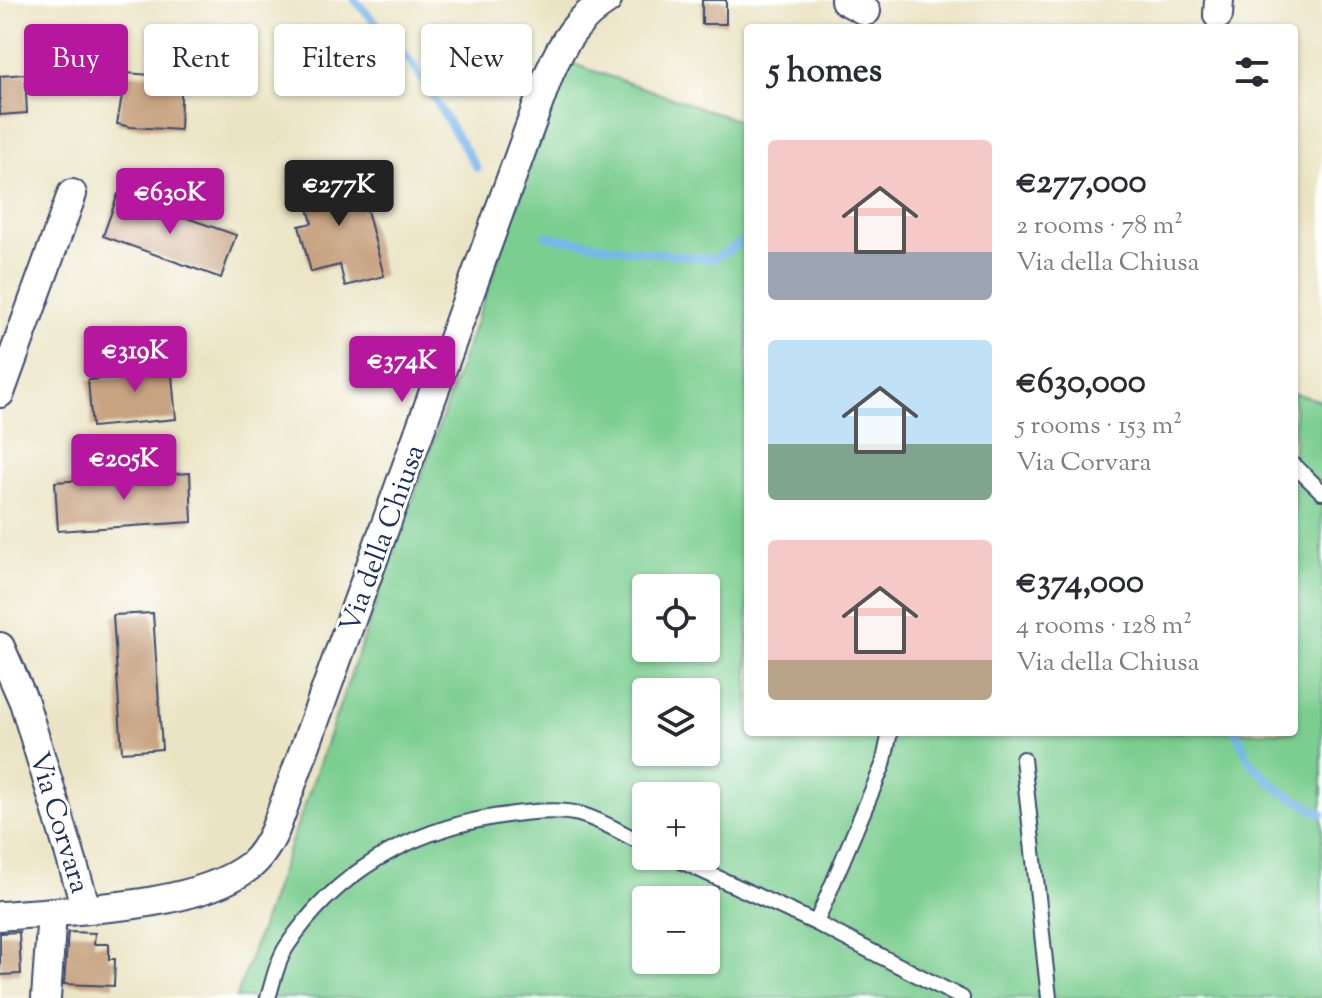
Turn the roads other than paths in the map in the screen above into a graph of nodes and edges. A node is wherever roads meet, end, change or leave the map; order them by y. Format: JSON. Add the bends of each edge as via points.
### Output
{"nodes":[{"id":1,"x":607,"y":0,"type":"edge"},
{"id":2,"x":72,"y":194,"type":"dead end"},
{"id":3,"x":14,"y":318,"type":"edge"},
{"id":4,"x":0,"y":393,"type":"edge"},
{"id":5,"x":1298,"y":469,"type":"edge"},
{"id":6,"x":1322,"y":492,"type":"edge"},
{"id":7,"x":0,"y":647,"type":"edge"},
{"id":8,"x":0,"y":711,"type":"edge"},
{"id":9,"x":29,"y":719,"type":"junction"},
{"id":10,"x":889,"y":736,"type":"edge"},
{"id":11,"x":1023,"y":759,"type":"dead end"},
{"id":12,"x":632,"y":839,"type":"edge"},
{"id":13,"x":701,"y":870,"type":"edge"},
{"id":14,"x":86,"y":908,"type":"junction"},
{"id":15,"x":52,"y":912,"type":"junction"},
{"id":16,"x":0,"y":916,"type":"edge"},
{"id":17,"x":816,"y":923,"type":"junction"},
{"id":18,"x":46,"y":998,"type":"edge"},
{"id":19,"x":268,"y":998,"type":"edge"},
{"id":20,"x":962,"y":998,"type":"edge"},
{"id":21,"x":1049,"y":998,"type":"edge"}],
"edges":[{"from":1,"to":14,"type":"street","name":"Via della Chiusa","via":[[576,25],[557,54],[275,830],[253,863],[227,879],[158,899]]},
{"from":2,"to":3,"type":"street"},
{"from":3,"to":4,"type":"street"},
{"from":5,"to":6,"type":"lane"},
{"from":7,"to":9,"type":"street","name":"Via Corvara"},
{"from":8,"to":9,"type":"street"},
{"from":9,"to":14,"type":"street","name":"Via Corvara"},
{"from":10,"to":17,"type":"lane","via":[[883,765]]},
{"from":11,"to":21,"type":"lane"},
{"from":12,"to":19,"type":"lane","via":[[578,814],[523,812],[468,821],[393,849],[358,869],[285,949]]},
{"from":13,"to":17,"type":"lane"},
{"from":14,"to":15,"type":"street"},
{"from":15,"to":16,"type":"street"},
{"from":15,"to":18,"type":"street"},
{"from":17,"to":20,"type":"lane"}]}
